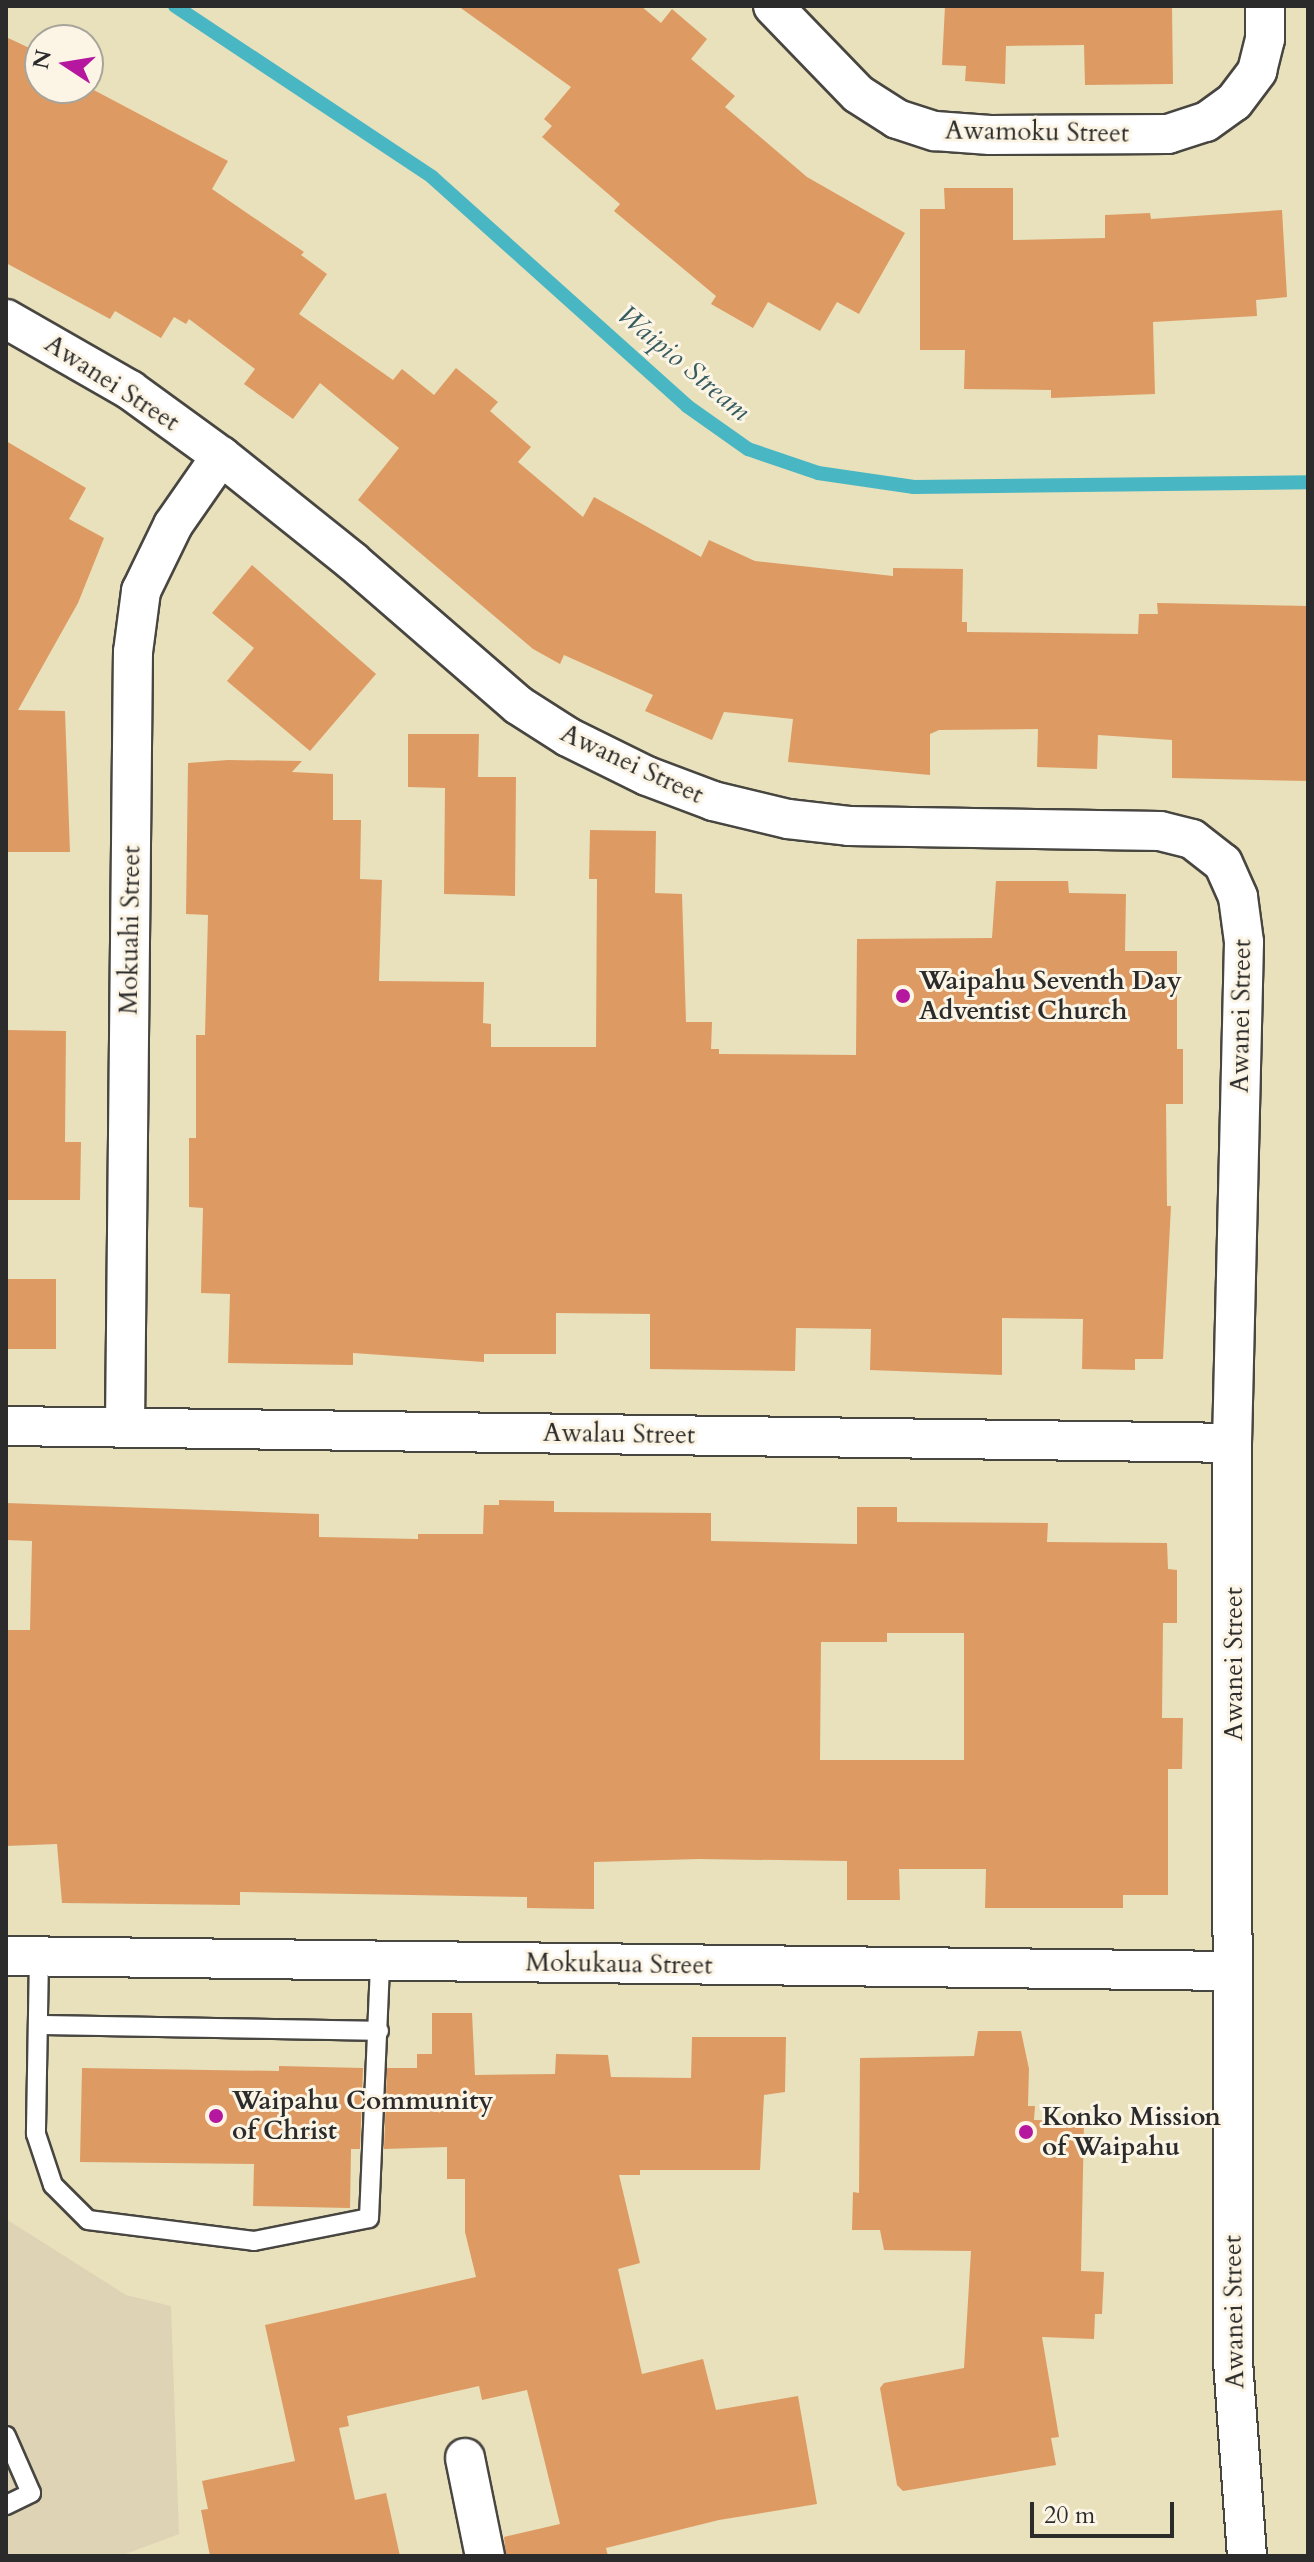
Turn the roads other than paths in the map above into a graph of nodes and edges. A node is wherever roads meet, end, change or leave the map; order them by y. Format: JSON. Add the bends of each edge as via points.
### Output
{"nodes":[{"id":1,"x":773,"y":6,"type":"edge"},
{"id":2,"x":1265,"y":6,"type":"edge"},
{"id":3,"x":6,"y":319,"type":"edge"},
{"id":4,"x":221,"y":456,"type":"junction"},
{"id":5,"x":6,"y":1426,"type":"edge"},
{"id":6,"x":125,"y":1427,"type":"junction"},
{"id":7,"x":1232,"y":1443,"type":"junction"},
{"id":8,"x":22,"y":1956,"type":"edge"},
{"id":9,"x":380,"y":1961,"type":"junction"},
{"id":10,"x":1233,"y":1971,"type":"junction"},
{"id":11,"x":38,"y":2025,"type":"junction"},
{"id":12,"x":379,"y":2031,"type":"junction"},
{"id":13,"x":6,"y":2436,"type":"edge"},
{"id":14,"x":465,"y":2458,"type":"dead end"},
{"id":15,"x":6,"y":2505,"type":"edge"},
{"id":16,"x":485,"y":2556,"type":"edge"},
{"id":17,"x":1247,"y":2556,"type":"edge"}],
"edges":[{"from":1,"to":2,"type":"street","name":"Awamoku Street","via":[[858,94],[897,119],[935,131],[1049,135],[1168,134],[1206,122],[1234,102],[1257,71],[1265,39]]},
{"from":3,"to":4,"type":"street","name":"Awanei Street","via":[[130,390]]},
{"from":4,"to":6,"type":"street","name":"Mokuahi Street","via":[[173,525],[141,591],[133,652]]},
{"from":4,"to":7,"type":"street","name":"Awanei Street","via":[[518,705],[647,776],[713,801],[788,819],[849,826],[1160,831],[1192,839],[1223,863],[1238,897],[1244,942]]},
{"from":5,"to":6,"type":"street","name":"Awalau Street"},
{"from":6,"to":7,"type":"street","name":"Awalau Street"},
{"from":7,"to":10,"type":"street","name":"Awanei Street"},
{"from":8,"to":9,"type":"street","name":"Mokukaua Street"},
{"from":8,"to":11,"type":"lane"},
{"from":9,"to":10,"type":"street","name":"Mokukaua Street"},
{"from":9,"to":12,"type":"lane"},
{"from":10,"to":17,"type":"street","name":"Awanei Street","via":[[1233,2361]]},
{"from":11,"to":12,"type":"lane"},
{"from":11,"to":12,"type":"lane","via":[[36,2134],[53,2185],[88,2220],[254,2241],[369,2218]]},
{"from":13,"to":15,"type":"lane","via":[[31,2493]]},
{"from":14,"to":16,"type":"street"}]}
